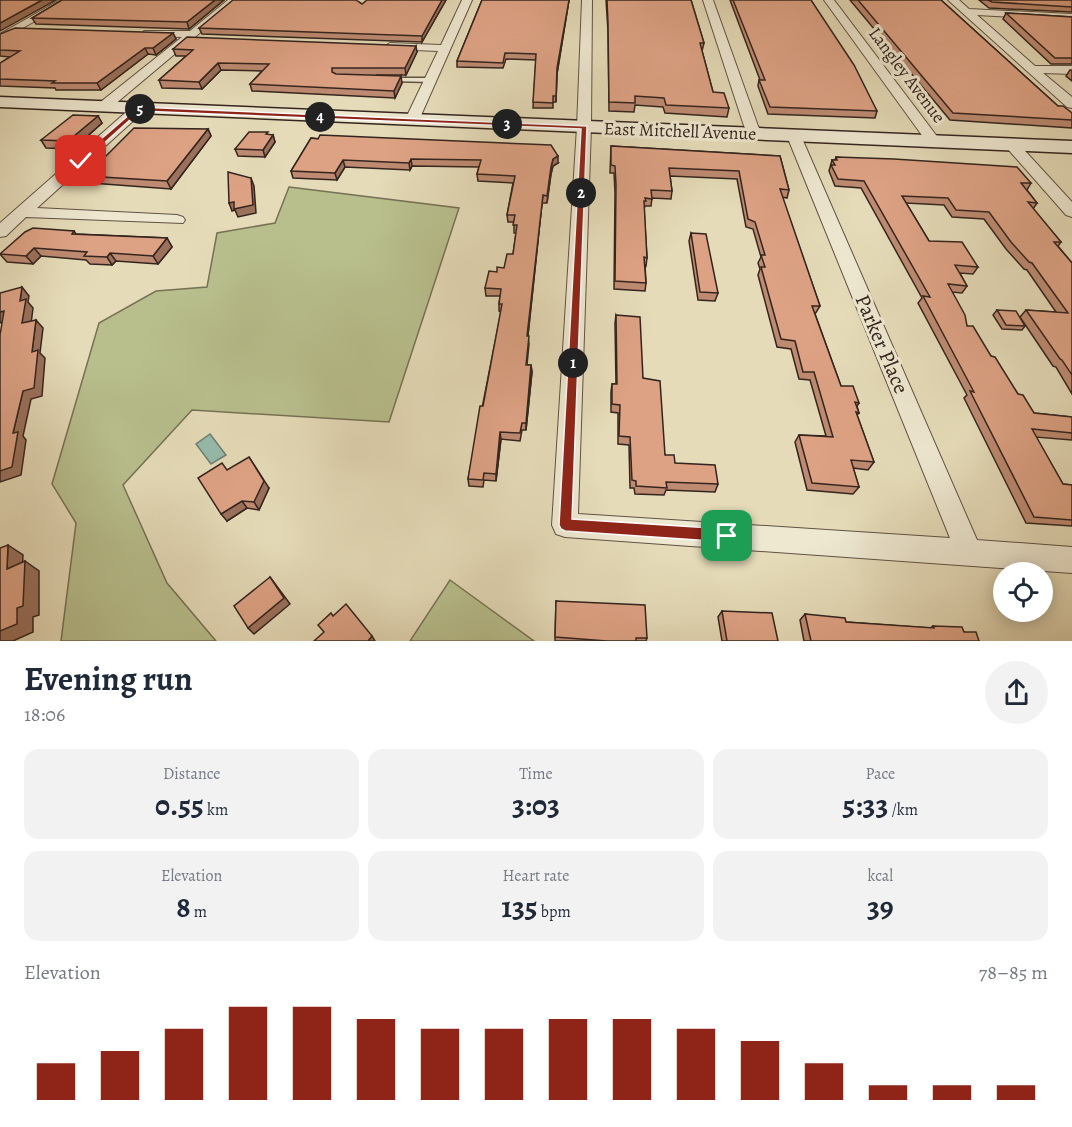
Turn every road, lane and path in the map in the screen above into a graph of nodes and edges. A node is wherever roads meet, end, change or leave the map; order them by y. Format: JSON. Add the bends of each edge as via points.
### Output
{"nodes":[{"id":1,"x":67,"y":0,"type":"edge"},
{"id":2,"x":234,"y":0,"type":"edge"},
{"id":3,"x":467,"y":0,"type":"edge"},
{"id":4,"x":587,"y":0,"type":"edge"},
{"id":5,"x":708,"y":0,"type":"edge"},
{"id":6,"x":829,"y":0,"type":"edge"},
{"id":7,"x":953,"y":0,"type":"edge"},
{"id":8,"x":968,"y":12,"type":"junction"},
{"id":9,"x":1072,"y":17,"type":"edge"},
{"id":10,"x":16,"y":29,"type":"junction"},
{"id":11,"x":40,"y":30,"type":"edge"},
{"id":12,"x":134,"y":32,"type":"edge"},
{"id":13,"x":189,"y":37,"type":"junction"},
{"id":14,"x":0,"y":38,"type":"edge"},
{"id":15,"x":210,"y":40,"type":"edge"},
{"id":16,"x":373,"y":46,"type":"edge"},
{"id":17,"x":446,"y":48,"type":"junction"},
{"id":18,"x":1031,"y":69,"type":"junction"},
{"id":19,"x":1072,"y":69,"type":"edge"},
{"id":20,"x":384,"y":78,"type":"edge"},
{"id":21,"x":431,"y":80,"type":"junction"},
{"id":22,"x":0,"y":102,"type":"edge"},
{"id":23,"x":1072,"y":104,"type":"edge"},
{"id":24,"x":103,"y":107,"type":"junction"},
{"id":25,"x":138,"y":109,"type":"junction"},
{"id":26,"x":412,"y":120,"type":"junction"},
{"id":27,"x":584,"y":127,"type":"junction"},
{"id":28,"x":756,"y":134,"type":"junction"},
{"id":29,"x":794,"y":136,"type":"junction"},
{"id":30,"x":934,"y":142,"type":"junction"},
{"id":31,"x":1011,"y":144,"type":"junction"},
{"id":32,"x":1072,"y":147,"type":"edge"},
{"id":33,"x":23,"y":212,"type":"junction"},
{"id":34,"x":1072,"y":212,"type":"edge"},
{"id":35,"x":177,"y":220,"type":"dead end"},
{"id":36,"x":0,"y":232,"type":"edge"},
{"id":37,"x":969,"y":552,"type":"junction"},
{"id":38,"x":1072,"y":560,"type":"edge"}],
"edges":[{"from":1,"to":10,"type":"street"},
{"from":2,"to":13,"type":"street"},
{"from":3,"to":17,"type":"street"},
{"from":4,"to":27,"type":"street"},
{"from":5,"to":28,"type":"street"},
{"from":6,"to":30,"type":"street","name":"Langley Avenue"},
{"from":7,"to":8,"type":"street"},
{"from":8,"to":9,"type":"street"},
{"from":8,"to":18,"type":"street"},
{"from":10,"to":11,"type":"street"},
{"from":10,"to":14,"type":"street"},
{"from":12,"to":13,"type":"street"},
{"from":13,"to":15,"type":"street"},
{"from":13,"to":24,"type":"street"},
{"from":16,"to":17,"type":"street"},
{"from":17,"to":21,"type":"street"},
{"from":18,"to":19,"type":"street"},
{"from":18,"to":23,"type":"street"},
{"from":20,"to":21,"type":"lane"},
{"from":21,"to":26,"type":"street"},
{"from":22,"to":24,"type":"street","name":"East Mitchell Avenue"},
{"from":24,"to":25,"type":"street","name":"East Mitchell Avenue"},
{"from":25,"to":26,"type":"street","name":"East Mitchell Avenue"},
{"from":25,"to":33,"type":"street"},
{"from":26,"to":27,"type":"street","name":"East Mitchell Avenue"},
{"from":27,"to":28,"type":"street","name":"East Mitchell Avenue"},
{"from":27,"to":37,"type":"street","via":[[565,525]]},
{"from":28,"to":29,"type":"street","name":"East Mitchell Avenue"},
{"from":29,"to":30,"type":"street","name":"East Mitchell Avenue"},
{"from":29,"to":37,"type":"street","name":"Parker Place"},
{"from":30,"to":31,"type":"street","name":"East Mitchell Avenue"},
{"from":31,"to":32,"type":"street","name":"East Mitchell Avenue"},
{"from":31,"to":34,"type":"street"},
{"from":33,"to":35,"type":"street"},
{"from":33,"to":36,"type":"street"},
{"from":37,"to":38,"type":"street"}]}
